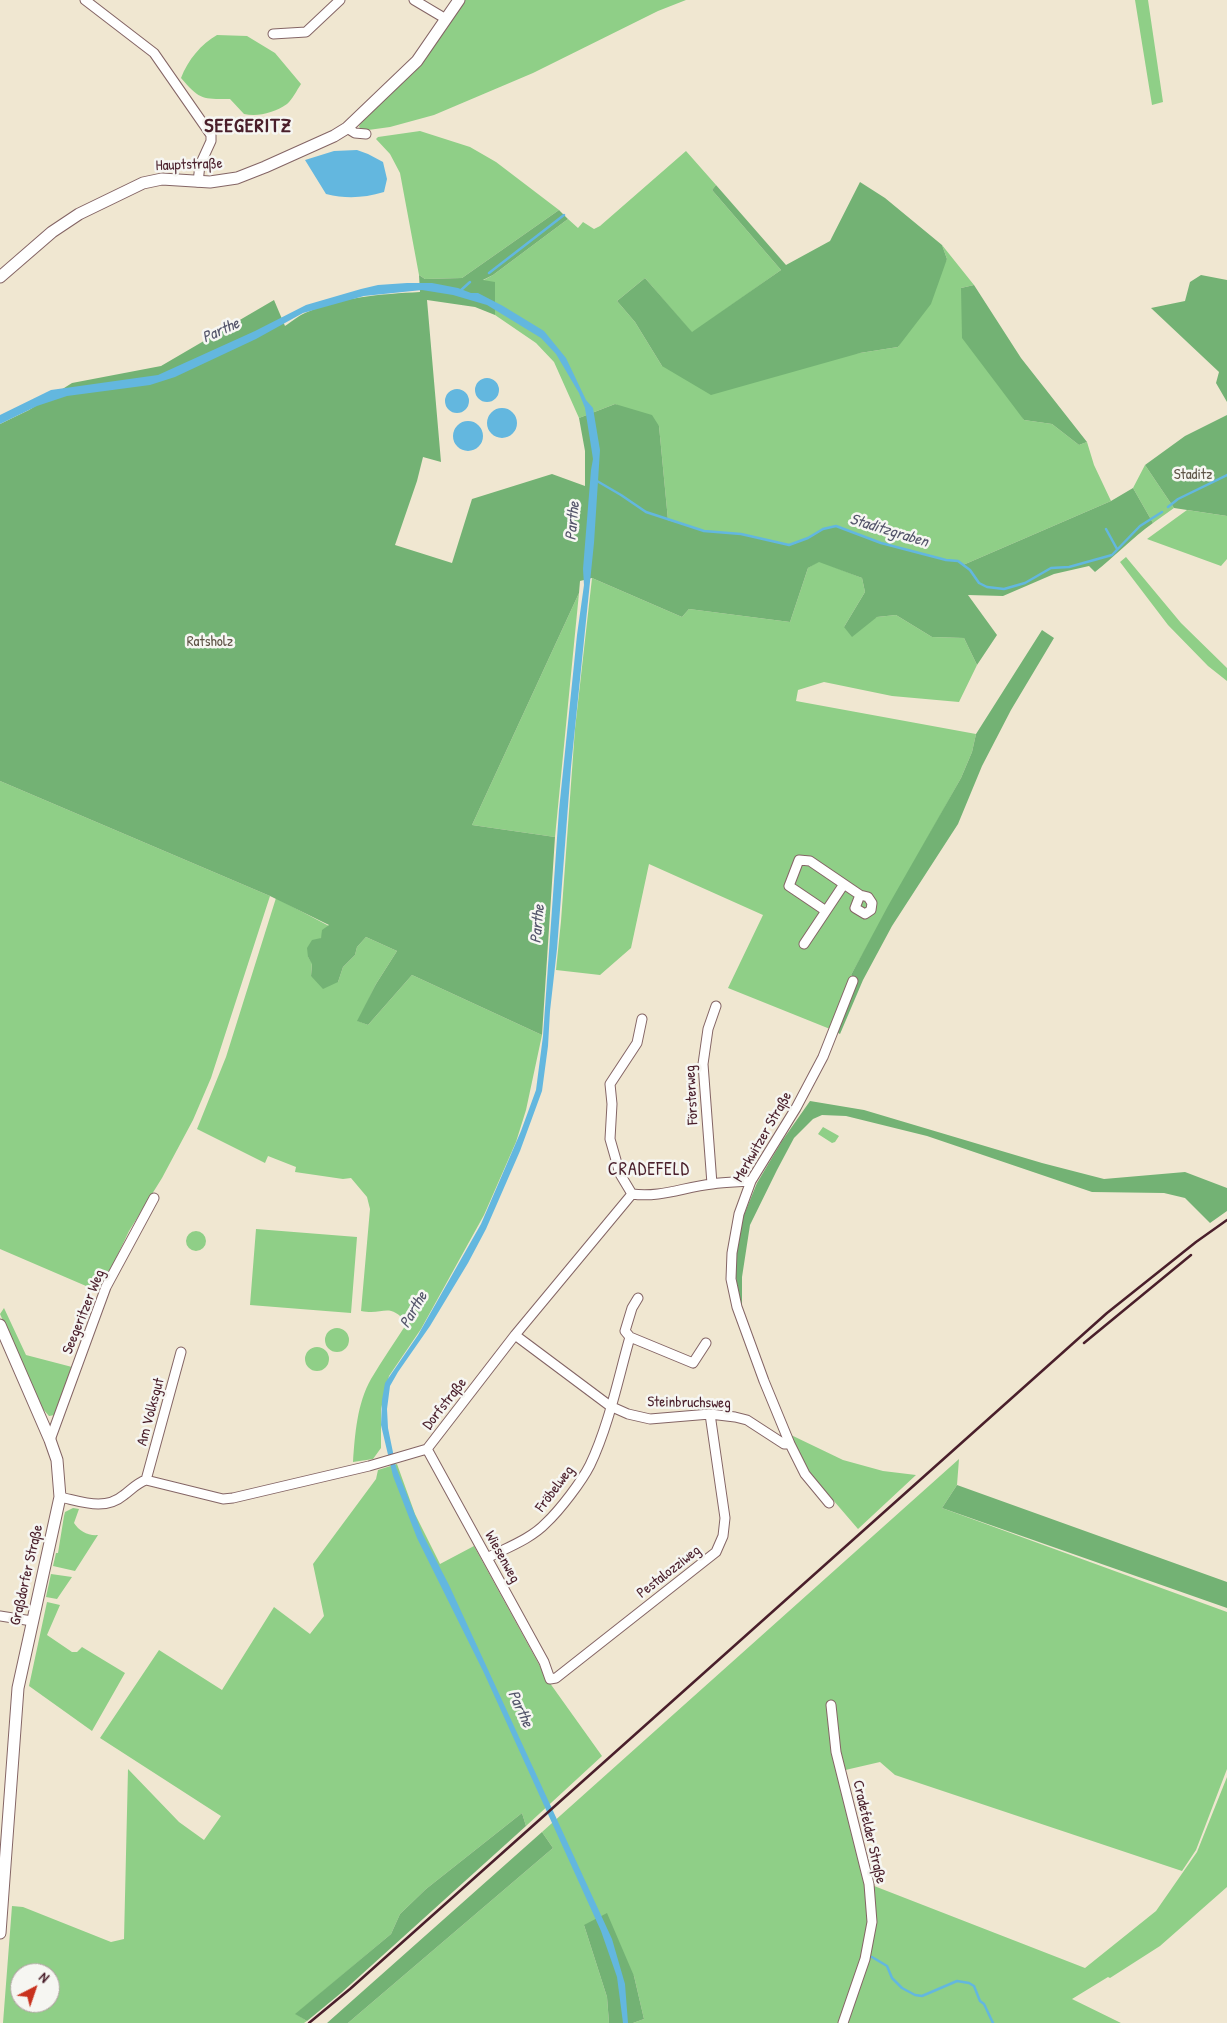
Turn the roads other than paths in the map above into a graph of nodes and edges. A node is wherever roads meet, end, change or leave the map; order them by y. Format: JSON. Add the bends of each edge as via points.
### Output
{"nodes":[{"id":1,"x":85,"y":0,"type":"edge"},
{"id":2,"x":340,"y":0,"type":"edge"},
{"id":3,"x":414,"y":0,"type":"edge"},
{"id":4,"x":459,"y":0,"type":"edge"},
{"id":5,"x":446,"y":19,"type":"junction"},
{"id":6,"x":273,"y":34,"type":"dead end"},
{"id":7,"x":347,"y":128,"type":"junction"},
{"id":8,"x":366,"y":134,"type":"dead end"},
{"id":9,"x":198,"y":182,"type":"junction"},
{"id":10,"x":0,"y":277,"type":"edge"},
{"id":11,"x":844,"y":884,"type":"junction"},
{"id":12,"x":860,"y":894,"type":"dead end"},
{"id":13,"x":826,"y":911,"type":"junction"},
{"id":14,"x":804,"y":944,"type":"dead end"},
{"id":15,"x":853,"y":981,"type":"dead end"},
{"id":16,"x":716,"y":1006,"type":"dead end"},
{"id":17,"x":642,"y":1019,"type":"dead end"},
{"id":18,"x":750,"y":1182,"type":"junction"},
{"id":19,"x":712,"y":1184,"type":"junction"},
{"id":20,"x":632,"y":1194,"type":"junction"},
{"id":21,"x":154,"y":1198,"type":"dead end"},
{"id":22,"x":638,"y":1298,"type":"dead end"},
{"id":23,"x":0,"y":1325,"type":"edge"},
{"id":24,"x":515,"y":1335,"type":"junction"},
{"id":25,"x":630,"y":1337,"type":"junction"},
{"id":26,"x":706,"y":1343,"type":"dead end"},
{"id":27,"x":181,"y":1352,"type":"dead end"},
{"id":28,"x":610,"y":1406,"type":"junction"},
{"id":29,"x":710,"y":1414,"type":"junction"},
{"id":30,"x":50,"y":1440,"type":"junction"},
{"id":31,"x":790,"y":1444,"type":"junction"},
{"id":32,"x":428,"y":1448,"type":"junction"},
{"id":33,"x":146,"y":1480,"type":"junction"},
{"id":34,"x":60,"y":1497,"type":"junction"},
{"id":35,"x":829,"y":1503,"type":"dead end"},
{"id":36,"x":486,"y":1558,"type":"junction"},
{"id":37,"x":0,"y":1616,"type":"edge"},
{"id":38,"x":32,"y":1621,"type":"junction"},
{"id":39,"x":550,"y":1680,"type":"joint"},
{"id":40,"x":831,"y":1705,"type":"dead end"},
{"id":41,"x":0,"y":1932,"type":"edge"},
{"id":42,"x":843,"y":2023,"type":"edge"}],
"edges":[{"from":1,"to":9,"type":"street","via":[[154,53],[211,135],[200,165]]},
{"from":2,"to":6,"type":"street","via":[[306,32]]},
{"from":3,"to":5,"type":"street"},
{"from":4,"to":5,"type":"street","name":"Hauptstraße"},
{"from":5,"to":7,"type":"street","name":"Hauptstraße","via":[[417,61]]},
{"from":7,"to":8,"type":"street"},
{"from":7,"to":9,"type":"street","name":"Hauptstraße","via":[[251,173]]},
{"from":9,"to":10,"type":"street","name":"Hauptstraße","via":[[162,179],[143,183],[109,198],[52,232]]},
{"from":11,"to":12,"type":"street"},
{"from":11,"to":13,"type":"street"},
{"from":11,"to":13,"type":"street","via":[[810,861],[799,860],[789,886]]},
{"from":13,"to":14,"type":"street"},
{"from":15,"to":18,"type":"street","name":"Merkwitzer Straße","via":[[814,1074]]},
{"from":16,"to":19,"type":"street","name":"Försterweg","via":[[708,1028],[703,1064]]},
{"from":17,"to":20,"type":"street","via":[[637,1043],[610,1084],[610,1138],[620,1174]]},
{"from":18,"to":19,"type":"street"},
{"from":18,"to":31,"type":"street","name":"Merkwitzer Straße","via":[[739,1214],[731,1278],[737,1307]]},
{"from":19,"to":20,"type":"street","via":[[661,1195]]},
{"from":20,"to":24,"type":"street","name":"Dorfstraße"},
{"from":21,"to":30,"type":"street","name":"Seegeritzer Weg","via":[[106,1287]]},
{"from":22,"to":25,"type":"street","name":"Fröbelweg","via":[[625,1331]]},
{"from":23,"to":30,"type":"street","name":"Graßdorfer Straße"},
{"from":24,"to":28,"type":"street","name":"Steinbruchsweg"},
{"from":24,"to":32,"type":"street","name":"Dorfstraße"},
{"from":25,"to":26,"type":"street","via":[[693,1363]]},
{"from":25,"to":28,"type":"street","name":"Fröbelweg"},
{"from":27,"to":33,"type":"street","name":"Am Volksgut"},
{"from":28,"to":29,"type":"street","name":"Steinbruchsweg","via":[[650,1419]]},
{"from":28,"to":36,"type":"street","name":"Fröbelweg","via":[[589,1466],[562,1505],[546,1524],[526,1538]]},
{"from":29,"to":31,"type":"street","name":"Steinbruchsweg","via":[[748,1420],[784,1444]]},
{"from":29,"to":39,"type":"street","name":"Pestalozziweg","via":[[725,1518],[723,1536],[716,1552]]},
{"from":30,"to":34,"type":"street","name":"Graßdorfer Straße","via":[[57,1460]]},
{"from":31,"to":35,"type":"street","name":"Merkwitzer Straße","via":[[805,1474]]},
{"from":32,"to":33,"type":"street","name":"Dorfstraße","via":[[233,1498],[223,1499]]},
{"from":32,"to":36,"type":"street","name":"Wiesenweg"},
{"from":33,"to":34,"type":"street","via":[[108,1505]]},
{"from":34,"to":38,"type":"street","name":"Graßdorfer Straße"},
{"from":36,"to":39,"type":"street","name":"Wiesenweg","via":[[544,1662]]},
{"from":37,"to":38,"type":"street"},
{"from":38,"to":41,"type":"street","name":"Graßdorfer Straße","via":[[18,1688]]},
{"from":40,"to":42,"type":"street","name":"Cradefelder Straße","via":[[836,1752],[869,1884],[872,1922],[865,1959]]}]}
